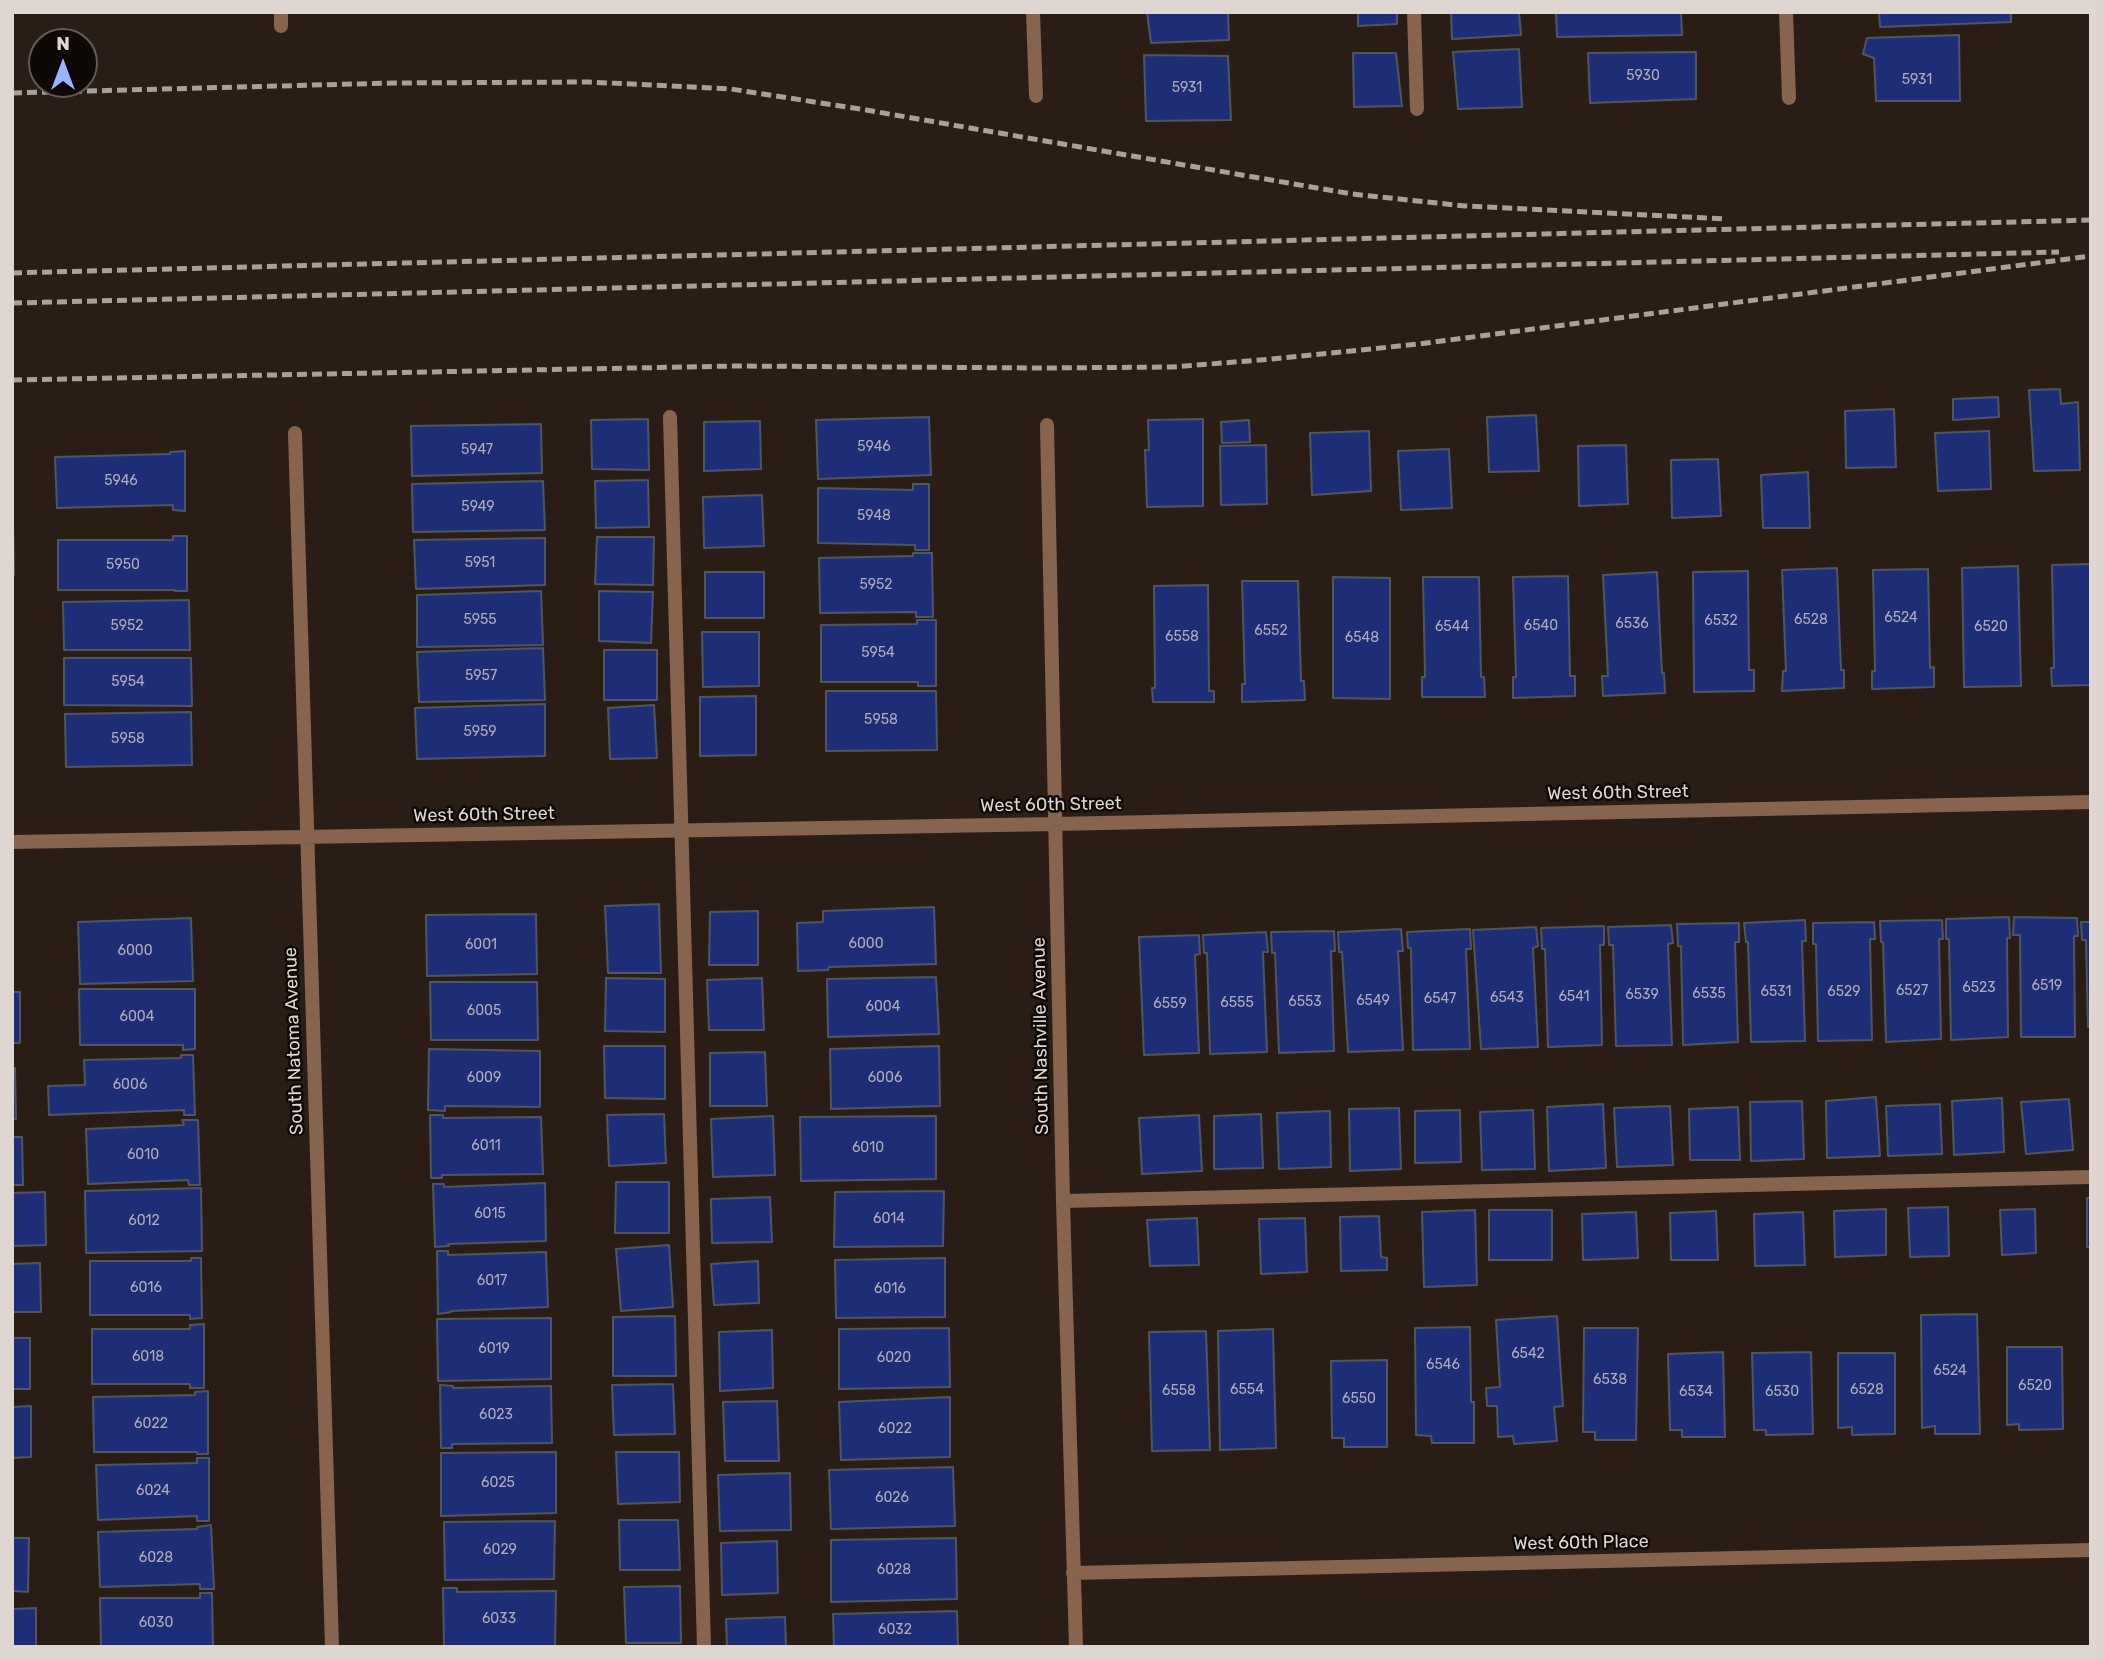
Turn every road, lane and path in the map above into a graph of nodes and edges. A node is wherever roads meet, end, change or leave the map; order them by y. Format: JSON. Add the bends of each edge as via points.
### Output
{"nodes":[{"id":1,"x":1033,"y":12,"type":"edge"},
{"id":2,"x":1414,"y":12,"type":"edge"},
{"id":3,"x":1786,"y":12,"type":"edge"},
{"id":4,"x":1036,"y":96,"type":"dead end"},
{"id":5,"x":1789,"y":99,"type":"dead end"},
{"id":6,"x":1417,"y":109,"type":"dead end"},
{"id":7,"x":670,"y":417,"type":"dead end"},
{"id":8,"x":1047,"y":425,"type":"dead end"},
{"id":9,"x":295,"y":433,"type":"dead end"},
{"id":10,"x":2091,"y":802,"type":"edge"},
{"id":11,"x":1056,"y":824,"type":"junction"},
{"id":12,"x":681,"y":831,"type":"junction"},
{"id":13,"x":306,"y":837,"type":"junction"},
{"id":14,"x":12,"y":842,"type":"edge"},
{"id":15,"x":2091,"y":1177,"type":"edge"},
{"id":16,"x":1063,"y":1201,"type":"junction"},
{"id":17,"x":2091,"y":1550,"type":"edge"},
{"id":18,"x":1073,"y":1573,"type":"junction"},
{"id":19,"x":332,"y":1647,"type":"edge"},
{"id":20,"x":704,"y":1647,"type":"edge"},
{"id":21,"x":1076,"y":1647,"type":"edge"}],
"edges":[{"from":1,"to":4,"type":"street"},
{"from":2,"to":6,"type":"street"},
{"from":3,"to":5,"type":"street"},
{"from":7,"to":12,"type":"street"},
{"from":8,"to":11,"type":"street","name":"South Nashville Avenue"},
{"from":9,"to":13,"type":"street","name":"South Natoma Avenue"},
{"from":10,"to":11,"type":"street","name":"West 60th Street"},
{"from":11,"to":12,"type":"street","name":"West 60th Street"},
{"from":11,"to":16,"type":"street","name":"South Nashville Avenue"},
{"from":12,"to":13,"type":"street","name":"West 60th Street"},
{"from":12,"to":20,"type":"street"},
{"from":13,"to":14,"type":"street","name":"West 60th Street"},
{"from":13,"to":19,"type":"street","name":"South Natoma Avenue"},
{"from":15,"to":16,"type":"street"},
{"from":16,"to":18,"type":"street","name":"South Nashville Avenue"},
{"from":17,"to":18,"type":"street","name":"West 60th Place"},
{"from":18,"to":21,"type":"street","name":"South Nashville Avenue"}]}
